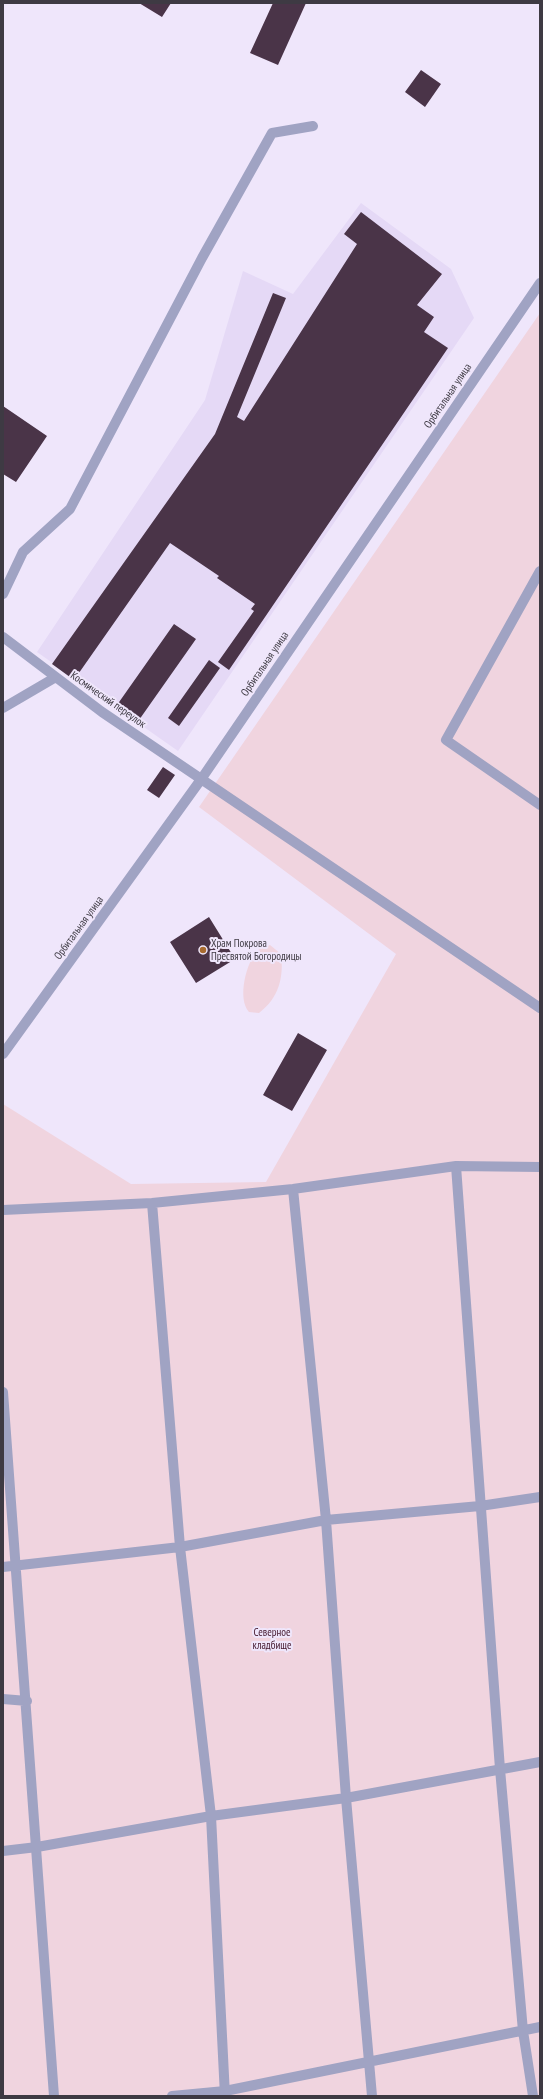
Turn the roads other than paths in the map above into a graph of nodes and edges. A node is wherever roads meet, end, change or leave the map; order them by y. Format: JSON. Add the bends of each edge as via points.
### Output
{"nodes":[{"id":1,"x":313,"y":126,"type":"dead end"},
{"id":2,"x":540,"y":283,"type":"edge"},
{"id":3,"x":540,"y":571,"type":"edge"},
{"id":4,"x":3,"y":594,"type":"edge"},
{"id":5,"x":3,"y":637,"type":"edge"},
{"id":6,"x":56,"y":677,"type":"junction"},
{"id":7,"x":3,"y":708,"type":"edge"},
{"id":8,"x":202,"y":778,"type":"junction"},
{"id":9,"x":540,"y":805,"type":"edge"},
{"id":10,"x":540,"y":1008,"type":"edge"},
{"id":11,"x":3,"y":1054,"type":"edge"},
{"id":12,"x":456,"y":1166,"type":"junction"},
{"id":13,"x":540,"y":1167,"type":"edge"},
{"id":14,"x":293,"y":1189,"type":"junction"},
{"id":15,"x":152,"y":1203,"type":"junction"},
{"id":16,"x":3,"y":1210,"type":"edge"},
{"id":17,"x":3,"y":1392,"type":"edge"},
{"id":18,"x":540,"y":1497,"type":"edge"},
{"id":19,"x":480,"y":1506,"type":"junction"},
{"id":20,"x":326,"y":1520,"type":"junction"},
{"id":21,"x":180,"y":1548,"type":"junction"},
{"id":22,"x":3,"y":1567,"type":"edge"},
{"id":23,"x":15,"y":1567,"type":"junction"},
{"id":24,"x":3,"y":1699,"type":"edge"},
{"id":25,"x":27,"y":1701,"type":"junction"},
{"id":26,"x":540,"y":1762,"type":"edge"},
{"id":27,"x":500,"y":1769,"type":"junction"},
{"id":28,"x":346,"y":1798,"type":"junction"},
{"id":29,"x":211,"y":1816,"type":"junction"},
{"id":30,"x":37,"y":1847,"type":"junction"},
{"id":31,"x":3,"y":1851,"type":"edge"},
{"id":32,"x":540,"y":2027,"type":"edge"},
{"id":33,"x":523,"y":2031,"type":"junction"},
{"id":34,"x":370,"y":2062,"type":"junction"},
{"id":35,"x":225,"y":2093,"type":"edge"},
{"id":36,"x":54,"y":2096,"type":"edge"},
{"id":37,"x":172,"y":2096,"type":"edge"},
{"id":38,"x":372,"y":2096,"type":"edge"},
{"id":39,"x":533,"y":2096,"type":"edge"}],
"edges":[{"from":1,"to":4,"type":"street","via":[[272,133],[202,258],[70,509],[23,552]]},
{"from":2,"to":8,"type":"street","name":"Орбитальная улица"},
{"from":3,"to":9,"type":"street","via":[[446,740]]},
{"from":5,"to":6,"type":"street","name":"Космический переулок"},
{"from":6,"to":7,"type":"street"},
{"from":6,"to":8,"type":"street","name":"Космический переулок","via":[[102,712]]},
{"from":8,"to":10,"type":"street","name":"Космический переулок"},
{"from":8,"to":11,"type":"street","name":"Орбитальная улица"},
{"from":12,"to":13,"type":"street"},
{"from":12,"to":14,"type":"street"},
{"from":12,"to":19,"type":"street"},
{"from":14,"to":15,"type":"street"},
{"from":14,"to":20,"type":"street"},
{"from":15,"to":16,"type":"street"},
{"from":15,"to":21,"type":"street"},
{"from":17,"to":23,"type":"street"},
{"from":18,"to":19,"type":"street"},
{"from":19,"to":20,"type":"street"},
{"from":19,"to":27,"type":"street"},
{"from":20,"to":21,"type":"street"},
{"from":20,"to":28,"type":"street"},
{"from":21,"to":23,"type":"street"},
{"from":21,"to":29,"type":"street"},
{"from":22,"to":23,"type":"street"},
{"from":23,"to":25,"type":"street"},
{"from":24,"to":25,"type":"street"},
{"from":25,"to":30,"type":"street"},
{"from":26,"to":27,"type":"street"},
{"from":27,"to":28,"type":"street"},
{"from":27,"to":33,"type":"street"},
{"from":28,"to":29,"type":"street"},
{"from":28,"to":34,"type":"street"},
{"from":29,"to":30,"type":"street"},
{"from":29,"to":35,"type":"street"},
{"from":30,"to":31,"type":"street"},
{"from":30,"to":36,"type":"street"},
{"from":32,"to":33,"type":"street"},
{"from":33,"to":34,"type":"street"},
{"from":33,"to":39,"type":"street"},
{"from":34,"to":35,"type":"street"},
{"from":34,"to":38,"type":"street"},
{"from":35,"to":37,"type":"street"}]}
